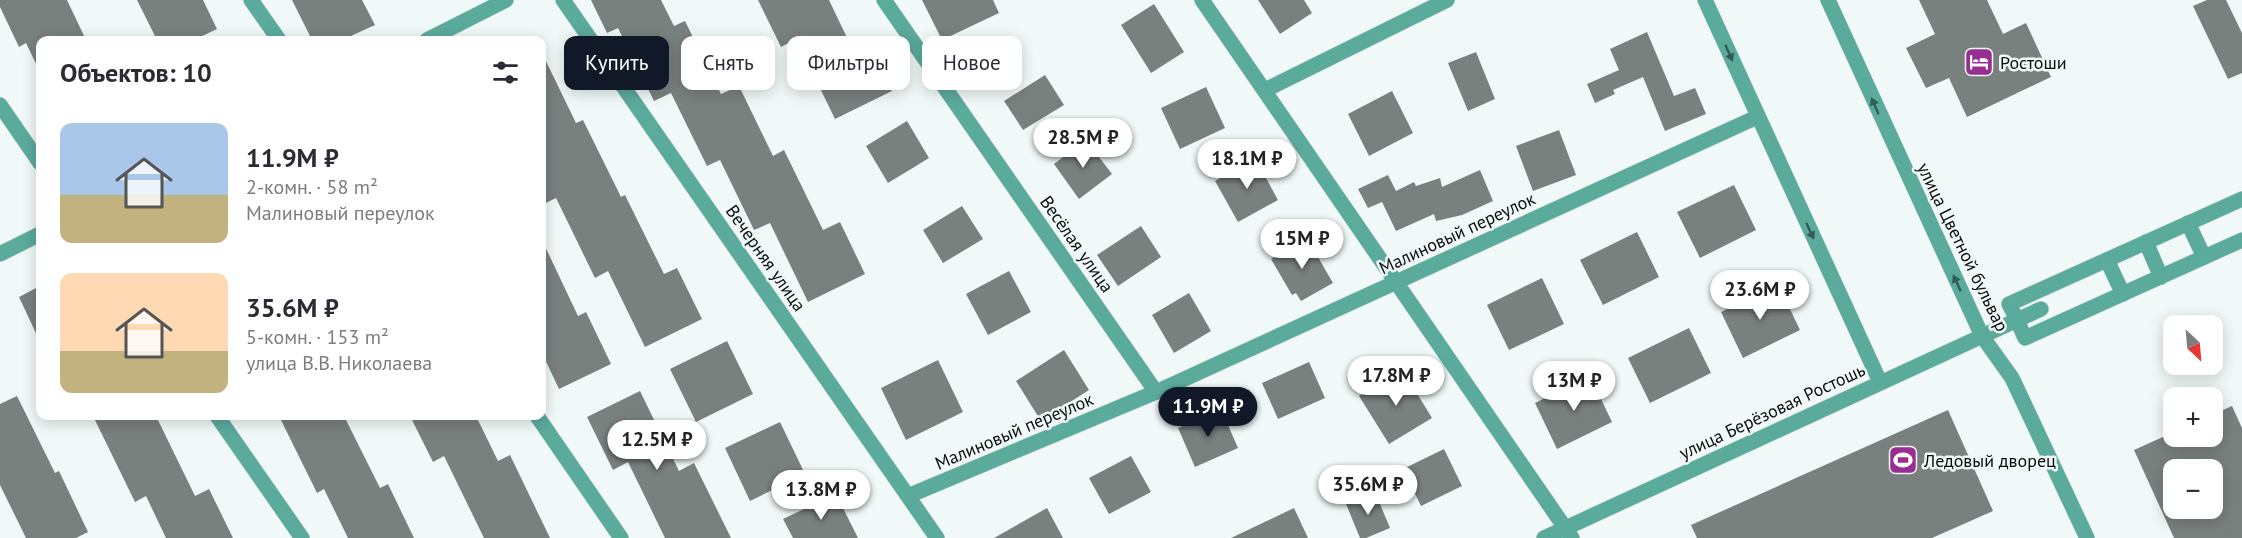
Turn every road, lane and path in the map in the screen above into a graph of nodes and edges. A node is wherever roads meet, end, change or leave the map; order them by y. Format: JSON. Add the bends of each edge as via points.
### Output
{"nodes":[{"id":1,"x":251,"y":0,"type":"edge"},
{"id":2,"x":506,"y":0,"type":"edge"},
{"id":3,"x":563,"y":0,"type":"edge"},
{"id":4,"x":884,"y":0,"type":"edge"},
{"id":5,"x":1202,"y":0,"type":"edge"},
{"id":6,"x":1447,"y":0,"type":"edge"},
{"id":7,"x":1704,"y":0,"type":"edge"},
{"id":8,"x":1827,"y":0,"type":"edge"},
{"id":9,"x":276,"y":36,"type":"edge"},
{"id":10,"x":435,"y":36,"type":"edge"},
{"id":11,"x":1265,"y":90,"type":"junction"},
{"id":12,"x":0,"y":105,"type":"edge"},
{"id":13,"x":1757,"y":117,"type":"junction"},
{"id":14,"x":36,"y":157,"type":"edge"},
{"id":15,"x":2240,"y":204,"type":"edge"},
{"id":16,"x":2188,"y":223,"type":"junction"},
{"id":17,"x":36,"y":236,"type":"edge"},
{"id":18,"x":2242,"y":240,"type":"edge"},
{"id":19,"x":2146,"y":242,"type":"junction"},
{"id":20,"x":0,"y":254,"type":"edge"},
{"id":21,"x":2204,"y":257,"type":"junction"},
{"id":22,"x":2107,"y":260,"type":"junction"},
{"id":23,"x":2161,"y":277,"type":"junction"},
{"id":24,"x":1396,"y":282,"type":"junction"},
{"id":25,"x":2034,"y":293,"type":"junction"},
{"id":26,"x":2122,"y":294,"type":"junction"},
{"id":27,"x":2041,"y":309,"type":"junction"},
{"id":28,"x":2017,"y":320,"type":"junction"},
{"id":29,"x":2049,"y":327,"type":"junction"},
{"id":30,"x":1982,"y":336,"type":"junction"},
{"id":31,"x":1880,"y":382,"type":"junction"},
{"id":32,"x":1156,"y":392,"type":"junction"},
{"id":33,"x":220,"y":420,"type":"edge"},
{"id":34,"x":540,"y":420,"type":"edge"},
{"id":35,"x":908,"y":496,"type":"junction"},
{"id":36,"x":1568,"y":533,"type":"edge"},
{"id":37,"x":302,"y":538,"type":"edge"},
{"id":38,"x":621,"y":538,"type":"edge"},
{"id":39,"x":937,"y":538,"type":"edge"},
{"id":40,"x":1544,"y":538,"type":"edge"},
{"id":41,"x":2087,"y":538,"type":"edge"}],
"edges":[{"from":1,"to":9,"type":"street"},
{"from":2,"to":10,"type":"street"},
{"from":3,"to":35,"type":"street","name":"Вечерняя улица"},
{"from":4,"to":32,"type":"street","name":"Весёлая улица"},
{"from":5,"to":11,"type":"street"},
{"from":6,"to":11,"type":"street"},
{"from":7,"to":13,"type":"street","one_way":true},
{"from":30,"to":8,"type":"street","name":"улица Цветной бульвар","one_way":true},
{"from":11,"to":24,"type":"street"},
{"from":12,"to":14,"type":"street"},
{"from":13,"to":24,"type":"street","name":"Малиновый переулок"},
{"from":13,"to":31,"type":"street","one_way":true},
{"from":15,"to":16,"type":"street"},
{"from":16,"to":19,"type":"street"},
{"from":16,"to":21,"type":"street"},
{"from":17,"to":20,"type":"street"},
{"from":18,"to":21,"type":"street"},
{"from":19,"to":22,"type":"street"},
{"from":19,"to":23,"type":"street"},
{"from":21,"to":23,"type":"street"},
{"from":22,"to":25,"type":"street"},
{"from":22,"to":26,"type":"street"},
{"from":23,"to":26,"type":"street"},
{"from":24,"to":32,"type":"street","name":"Малиновый переулок"},
{"from":24,"to":36,"type":"street"},
{"from":25,"to":27,"type":"street"},
{"from":25,"to":28,"type":"street","via":[[2009,304]]},
{"from":26,"to":29,"type":"street"},
{"from":27,"to":28,"type":"street","name":"улица Берёзовая Ростошь"},
{"from":27,"to":29,"type":"street"},
{"from":28,"to":29,"type":"street","via":[[2025,338]]},
{"from":28,"to":30,"type":"street","name":"улица Берёзовая Ростошь"},
{"from":30,"to":31,"type":"street","name":"улица Берёзовая Ростошь"},
{"from":30,"to":41,"type":"street","name":"улица Цветной бульвар","via":[[2012,378]]},
{"from":31,"to":36,"type":"street","name":"улица Берёзовая Ростошь"},
{"from":32,"to":35,"type":"street","name":"Малиновый переулок"},
{"from":33,"to":37,"type":"street"},
{"from":34,"to":38,"type":"street"},
{"from":35,"to":39,"type":"street","name":"Вечерняя улица"},
{"from":36,"to":40,"type":"street","name":"улица Берёзовая Ростошь"}]}
